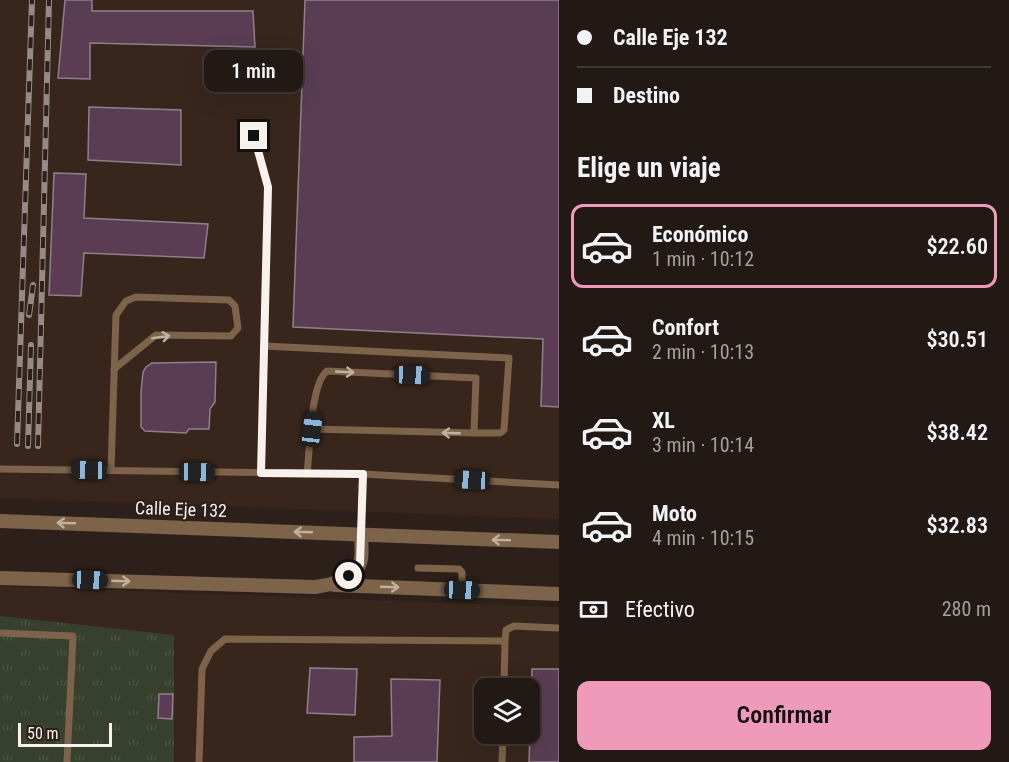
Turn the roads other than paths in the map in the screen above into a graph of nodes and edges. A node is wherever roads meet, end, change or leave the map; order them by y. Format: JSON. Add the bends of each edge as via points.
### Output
{"nodes":[{"id":1,"x":254,"y":136,"type":"dead end"},
{"id":2,"x":264,"y":346,"type":"junction"},
{"id":3,"x":114,"y":369,"type":"junction"},
{"id":4,"x":312,"y":429,"type":"junction"},
{"id":5,"x":474,"y":433,"type":"junction"},
{"id":6,"x":0,"y":469,"type":"edge"},
{"id":7,"x":111,"y":470,"type":"junction"},
{"id":8,"x":261,"y":473,"type":"junction"},
{"id":9,"x":307,"y":474,"type":"junction"},
{"id":10,"x":363,"y":474,"type":"junction"},
{"id":11,"x":559,"y":485,"type":"edge"},
{"id":12,"x":0,"y":521,"type":"edge"},
{"id":13,"x":361,"y":534,"type":"junction"},
{"id":14,"x":559,"y":542,"type":"edge"},
{"id":15,"x":418,"y":568,"type":"dead end"},
{"id":16,"x":0,"y":578,"type":"edge"},
{"id":17,"x":332,"y":585,"type":"junction"},
{"id":18,"x":462,"y":590,"type":"junction"},
{"id":19,"x":559,"y":594,"type":"edge"},
{"id":20,"x":559,"y":628,"type":"edge"},
{"id":21,"x":0,"y":633,"type":"edge"},
{"id":22,"x":505,"y":641,"type":"junction"},
{"id":23,"x":504,"y":678,"type":"edge"},
{"id":24,"x":502,"y":744,"type":"edge"},
{"id":25,"x":68,"y":762,"type":"edge"},
{"id":26,"x":199,"y":762,"type":"edge"},
{"id":27,"x":502,"y":762,"type":"edge"}],
"edges":[{"from":1,"to":2,"type":"lane","via":[[268,187]]},
{"from":2,"to":5,"type":"lane","via":[[509,358],[504,430]]},
{"from":2,"to":8,"type":"lane"},
{"from":3,"to":3,"type":"lane","one_way":true,"via":[[156,335],[231,336],[238,328],[234,306],[229,300],[136,297],[126,301],[116,315]]},
{"from":3,"to":7,"type":"lane"},
{"from":5,"to":4,"type":"lane","one_way":true},
{"from":4,"to":5,"type":"lane","one_way":true,"via":[[317,385],[327,371],[476,378]]},
{"from":4,"to":9,"type":"lane"},
{"from":6,"to":7,"type":"lane"},
{"from":7,"to":8,"type":"lane"},
{"from":8,"to":9,"type":"lane"},
{"from":9,"to":10,"type":"lane"},
{"from":10,"to":11,"type":"lane"},
{"from":10,"to":13,"type":"lane"},
{"from":13,"to":12,"type":"street","name":"Calle Eje 132","one_way":true},
{"from":14,"to":13,"type":"street","name":"Calle Eje 132","one_way":true},
{"from":13,"to":17,"type":"street","via":[[360,564]]},
{"from":15,"to":18,"type":"lane","via":[[459,569]]},
{"from":16,"to":17,"type":"street","one_way":true},
{"from":17,"to":18,"type":"street","one_way":true},
{"from":18,"to":19,"type":"street"},
{"from":20,"to":22,"type":"lane","via":[[514,626],[506,630]]},
{"from":21,"to":25,"type":"lane","via":[[73,636]]},
{"from":22,"to":23,"type":"lane"},
{"from":22,"to":26,"type":"lane","via":[[225,639],[211,651],[202,669]]},
{"from":24,"to":27,"type":"lane"}]}
